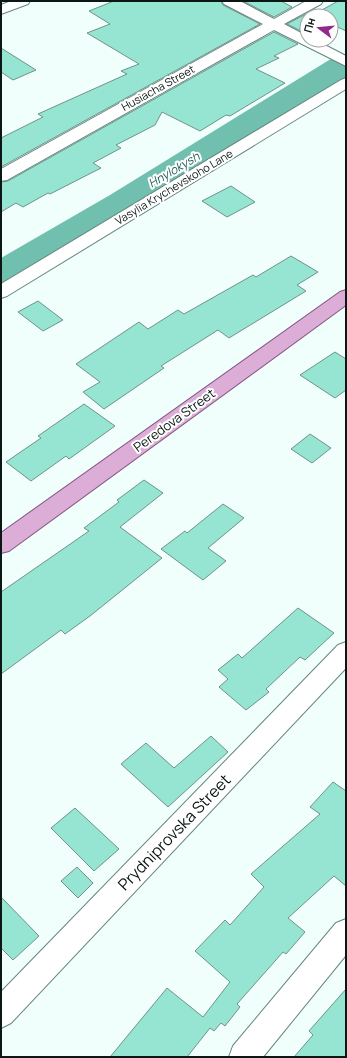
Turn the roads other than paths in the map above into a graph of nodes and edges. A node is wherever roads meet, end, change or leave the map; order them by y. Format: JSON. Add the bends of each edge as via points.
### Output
{"nodes":[{"id":1,"x":23,"y":1,"type":"edge"},
{"id":2,"x":229,"y":1,"type":"edge"},
{"id":3,"x":316,"y":1,"type":"edge"},
{"id":4,"x":1,"y":10,"type":"edge"},
{"id":5,"x":274,"y":24,"type":"junction"},
{"id":6,"x":346,"y":62,"type":"edge"},
{"id":7,"x":346,"y":83,"type":"edge"},
{"id":8,"x":1,"y":176,"type":"edge"},
{"id":9,"x":1,"y":292,"type":"edge"},
{"id":10,"x":346,"y":296,"type":"edge"},
{"id":11,"x":1,"y":545,"type":"edge"},
{"id":12,"x":346,"y":652,"type":"edge"},
{"id":13,"x":346,"y":933,"type":"edge"},
{"id":14,"x":1,"y":1012,"type":"edge"},
{"id":15,"x":244,"y":1057,"type":"edge"}],
"edges":[{"from":1,"to":4,"type":"street"},
{"from":2,"to":5,"type":"street"},
{"from":3,"to":5,"type":"street","name":"Husiacha Street"},
{"from":5,"to":6,"type":"street"},
{"from":5,"to":8,"type":"street","name":"Husiacha Street"},
{"from":7,"to":9,"type":"street","name":"Vasylia Krychevskoho Lane"},
{"from":10,"to":11,"type":"main road","name":"Peredova Street"},
{"from":12,"to":14,"type":"street","name":"Prydniprovska Street"},
{"from":13,"to":15,"type":"street"}]}
